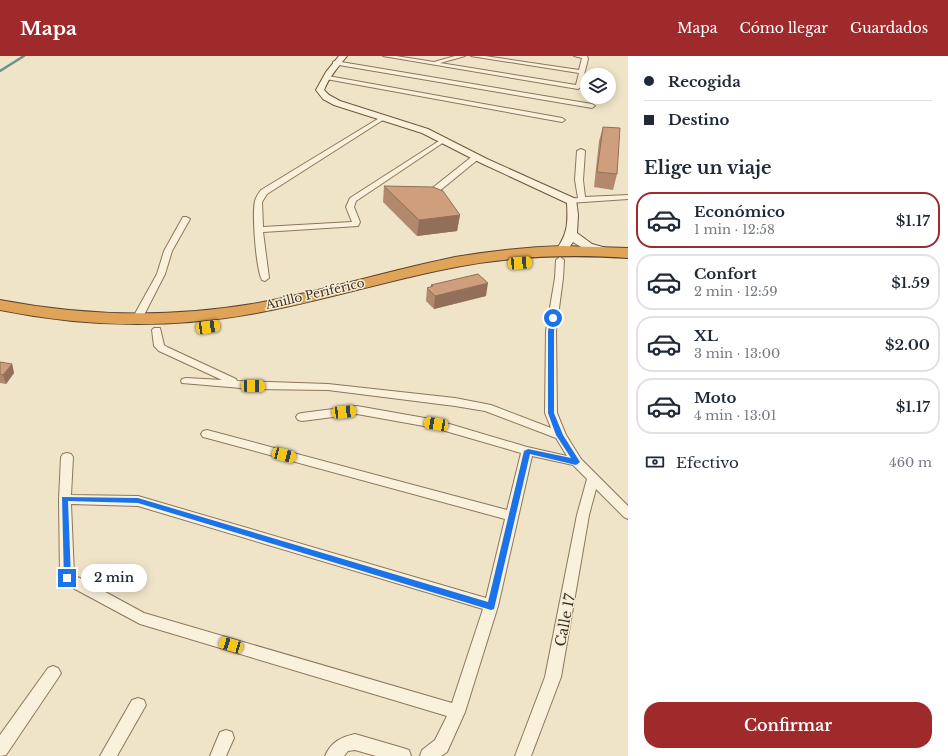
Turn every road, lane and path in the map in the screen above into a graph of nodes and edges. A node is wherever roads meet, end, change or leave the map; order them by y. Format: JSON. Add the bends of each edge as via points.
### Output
{"nodes":[{"id":1,"x":343,"y":56,"type":"edge"},
{"id":2,"x":386,"y":56,"type":"edge"},
{"id":3,"x":462,"y":56,"type":"edge"},
{"id":4,"x":474,"y":56,"type":"edge"},
{"id":5,"x":577,"y":56,"type":"edge"},
{"id":6,"x":335,"y":63,"type":"junction"},
{"id":7,"x":434,"y":63,"type":"junction"},
{"id":8,"x":429,"y":68,"type":"dead end"},
{"id":9,"x":582,"y":68,"type":"edge"},
{"id":10,"x":580,"y":72,"type":"edge"},
{"id":11,"x":424,"y":73,"type":"dead end"},
{"id":12,"x":418,"y":77,"type":"junction"},
{"id":13,"x":580,"y":77,"type":"edge"},
{"id":14,"x":328,"y":78,"type":"junction"},
{"id":15,"x":412,"y":82,"type":"dead end"},
{"id":16,"x":407,"y":86,"type":"dead end"},
{"id":17,"x":401,"y":91,"type":"junction"},
{"id":18,"x":592,"y":106,"type":"dead end"},
{"id":19,"x":383,"y":118,"type":"junction"},
{"id":20,"x":562,"y":120,"type":"dead end"},
{"id":21,"x":444,"y":140,"type":"junction"},
{"id":22,"x":581,"y":151,"type":"dead end"},
{"id":23,"x":477,"y":157,"type":"junction"},
{"id":24,"x":429,"y":195,"type":"edge"},
{"id":25,"x":628,"y":197,"type":"edge"},
{"id":26,"x":577,"y":200,"type":"junction"},
{"id":27,"x":186,"y":219,"type":"dead end"},
{"id":28,"x":259,"y":230,"type":"junction"},
{"id":29,"x":572,"y":235,"type":"junction"},
{"id":30,"x":606,"y":251,"type":"junction"},
{"id":31,"x":628,"y":253,"type":"edge"},
{"id":32,"x":561,"y":255,"type":"junction"},
{"id":33,"x":628,"y":263,"type":"edge"},
{"id":34,"x":265,"y":278,"type":"dead end"},
{"id":35,"x":0,"y":305,"type":"edge"},
{"id":36,"x":0,"y":319,"type":"edge"},
{"id":37,"x":136,"y":319,"type":"junction"},
{"id":38,"x":157,"y":330,"type":"junction"},
{"id":39,"x":186,"y":381,"type":"dead end"},
{"id":40,"x":240,"y":385,"type":"junction"},
{"id":41,"x":302,"y":417,"type":"dead end"},
{"id":42,"x":207,"y":434,"type":"dead end"},
{"id":43,"x":560,"y":435,"type":"junction"},
{"id":44,"x":528,"y":451,"type":"junction"},
{"id":45,"x":67,"y":457,"type":"dead end"},
{"id":46,"x":576,"y":462,"type":"junction"},
{"id":47,"x":593,"y":480,"type":"junction"},
{"id":48,"x":65,"y":498,"type":"junction"},
{"id":49,"x":628,"y":514,"type":"edge"},
{"id":50,"x":513,"y":516,"type":"junction"},
{"id":51,"x":491,"y":606,"type":"junction"},
{"id":52,"x":53,"y":673,"type":"dead end"},
{"id":53,"x":138,"y":705,"type":"dead end"},
{"id":54,"x":457,"y":712,"type":"junction"},
{"id":55,"x":226,"y":738,"type":"dead end"},
{"id":56,"x":0,"y":750,"type":"edge"},
{"id":57,"x":108,"y":756,"type":"edge"},
{"id":58,"x":218,"y":756,"type":"edge"},
{"id":59,"x":333,"y":756,"type":"edge"},
{"id":60,"x":403,"y":756,"type":"edge"},
{"id":61,"x":428,"y":756,"type":"edge"},
{"id":62,"x":523,"y":756,"type":"edge"}],
"edges":[{"from":1,"to":6,"type":"street"},
{"from":2,"to":7,"type":"street"},
{"from":3,"to":7,"type":"street"},
{"from":4,"to":10,"type":"street"},
{"from":5,"to":9,"type":"street","via":[[585,57]]},
{"from":6,"to":12,"type":"street"},
{"from":6,"to":14,"type":"street"},
{"from":7,"to":8,"type":"street"},
{"from":7,"to":13,"type":"street","via":[[578,87]]},
{"from":11,"to":12,"type":"street"},
{"from":12,"to":15,"type":"street"},
{"from":12,"to":18,"type":"street"},
{"from":14,"to":17,"type":"street"},
{"from":14,"to":19,"type":"street","via":[[320,90],[326,97]]},
{"from":16,"to":17,"type":"street"},
{"from":17,"to":20,"type":"street"},
{"from":19,"to":21,"type":"street","via":[[425,131]]},
{"from":19,"to":28,"type":"street","via":[[264,192],[258,202]]},
{"from":21,"to":23,"type":"street"},
{"from":21,"to":28,"type":"street","via":[[353,200],[350,207],[355,224]]},
{"from":22,"to":26,"type":"street"},
{"from":23,"to":24,"type":"street"},
{"from":23,"to":26,"type":"street"},
{"from":25,"to":26,"type":"street"},
{"from":26,"to":29,"type":"street"},
{"from":27,"to":37,"type":"street","via":[[168,251],[161,274]]},
{"from":28,"to":34,"type":"street"},
{"from":29,"to":30,"type":"street","via":[[590,248]]},
{"from":29,"to":32,"type":"street"},
{"from":30,"to":31,"type":"highway","name":"Anillo Periférico"},
{"from":30,"to":32,"type":"highway","name":"Anillo Periférico"},
{"from":32,"to":33,"type":"highway","name":"Anillo Periférico"},
{"from":32,"to":37,"type":"highway","name":"Anillo Periférico","via":[[501,254],[252,309],[196,317]]},
{"from":32,"to":38,"type":"highway","name":"Anillo Periférico","via":[[465,271],[232,324],[196,329]]},
{"from":32,"to":43,"type":"street","via":[[551,331],[551,413]]},
{"from":35,"to":37,"type":"highway","name":"Anillo Periférico","via":[[68,316]]},
{"from":36,"to":38,"type":"highway","name":"Anillo Periférico","via":[[60,328],[128,332]]},
{"from":38,"to":40,"type":"street","via":[[159,346],[163,349]]},
{"from":39,"to":40,"type":"street"},
{"from":40,"to":43,"type":"street","via":[[328,387],[470,404]]},
{"from":41,"to":44,"type":"street","via":[[357,410],[436,424]]},
{"from":42,"to":50,"type":"street"},
{"from":43,"to":46,"type":"street"},
{"from":44,"to":46,"type":"street"},
{"from":44,"to":50,"type":"street"},
{"from":45,"to":48,"type":"street"},
{"from":46,"to":47,"type":"street"},
{"from":47,"to":49,"type":"street"},
{"from":47,"to":62,"type":"street","name":"Calle 17","via":[[583,515],[553,677]]},
{"from":48,"to":51,"type":"street","via":[[138,501]]},
{"from":48,"to":54,"type":"street","via":[[67,578],[134,615]]},
{"from":50,"to":51,"type":"street"},
{"from":51,"to":54,"type":"street"},
{"from":52,"to":56,"type":"street"},
{"from":53,"to":57,"type":"street"},
{"from":54,"to":61,"type":"street","via":[[441,746]]},
{"from":55,"to":58,"type":"street"},
{"from":59,"to":60,"type":"street","via":[[344,744],[355,742]]}]}
